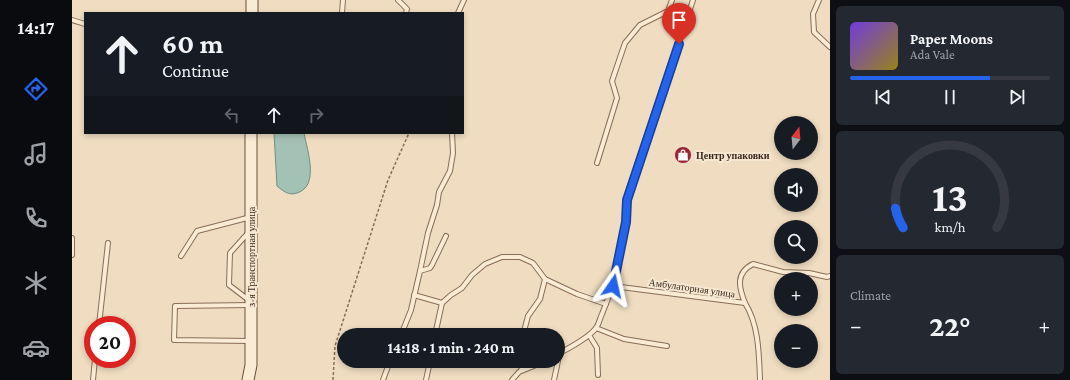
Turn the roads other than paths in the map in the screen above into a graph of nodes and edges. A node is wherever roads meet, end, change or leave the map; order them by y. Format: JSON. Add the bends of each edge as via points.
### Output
{"nodes":[{"id":1,"x":252,"y":0,"type":"edge"},
{"id":2,"x":343,"y":0,"type":"edge"},
{"id":3,"x":398,"y":0,"type":"edge"},
{"id":4,"x":464,"y":0,"type":"edge"},
{"id":5,"x":672,"y":0,"type":"edge"},
{"id":6,"x":693,"y":0,"type":"edge"},
{"id":7,"x":819,"y":0,"type":"edge"},
{"id":8,"x":252,"y":12,"type":"edge"},
{"id":9,"x":342,"y":12,"type":"edge"},
{"id":10,"x":406,"y":12,"type":"edge"},
{"id":11,"x":458,"y":12,"type":"edge"},
{"id":12,"x":72,"y":20,"type":"edge"},
{"id":13,"x":84,"y":24,"type":"edge"},
{"id":14,"x":830,"y":47,"type":"edge"},
{"id":15,"x":251,"y":134,"type":"edge"},
{"id":16,"x":452,"y":134,"type":"edge"},
{"id":17,"x":597,"y":163,"type":"dead end"},
{"id":18,"x":251,"y":217,"type":"junction"},
{"id":19,"x":251,"y":230,"type":"junction"},
{"id":20,"x":446,"y":236,"type":"dead end"},
{"id":21,"x":72,"y":238,"type":"edge"},
{"id":22,"x":108,"y":243,"type":"dead end"},
{"id":23,"x":72,"y":255,"type":"edge"},
{"id":24,"x":181,"y":256,"type":"dead end"},
{"id":25,"x":420,"y":271,"type":"junction"},
{"id":26,"x":830,"y":276,"type":"edge"},
{"id":27,"x":545,"y":279,"type":"junction"},
{"id":28,"x":613,"y":286,"type":"junction"},
{"id":29,"x":414,"y":295,"type":"junction"},
{"id":30,"x":251,"y":303,"type":"junction"},
{"id":31,"x":442,"y":303,"type":"junction"},
{"id":32,"x":745,"y":303,"type":"junction"},
{"id":33,"x":606,"y":304,"type":"junction"},
{"id":34,"x":100,"y":316,"type":"edge"},
{"id":35,"x":404,"y":328,"type":"edge"},
{"id":36,"x":437,"y":328,"type":"edge"},
{"id":37,"x":525,"y":328,"type":"edge"},
{"id":38,"x":596,"y":328,"type":"junction"},
{"id":39,"x":589,"y":335,"type":"junction"},
{"id":40,"x":251,"y":341,"type":"junction"},
{"id":41,"x":667,"y":346,"type":"dead end"},
{"id":42,"x":565,"y":350,"type":"edge"},
{"id":43,"x":94,"y":368,"type":"edge"},
{"id":44,"x":387,"y":368,"type":"edge"},
{"id":45,"x":429,"y":368,"type":"edge"},
{"id":46,"x":523,"y":368,"type":"edge"},
{"id":47,"x":529,"y":368,"type":"edge"},
{"id":48,"x":557,"y":368,"type":"edge"},
{"id":49,"x":519,"y":372,"type":"junction"},
{"id":50,"x":598,"y":375,"type":"dead end"},
{"id":51,"x":93,"y":380,"type":"edge"},
{"id":52,"x":248,"y":380,"type":"edge"},
{"id":53,"x":383,"y":380,"type":"edge"},
{"id":54,"x":426,"y":380,"type":"edge"},
{"id":55,"x":512,"y":380,"type":"edge"},
{"id":56,"x":554,"y":380,"type":"edge"},
{"id":57,"x":760,"y":380,"type":"edge"}],
"edges":[{"from":1,"to":8,"type":"street"},
{"from":2,"to":9,"type":"lane"},
{"from":3,"to":10,"type":"lane","via":[[407,9]]},
{"from":4,"to":11,"type":"lane"},
{"from":5,"to":17,"type":"lane","via":[[668,11],[640,25],[625,43],[612,81],[617,98]]},
{"from":6,"to":28,"type":"lane","via":[[627,200],[626,222]]},
{"from":7,"to":14,"type":"lane","via":[[813,14],[814,32]]},
{"from":12,"to":13,"type":"lane"},
{"from":15,"to":18,"type":"street","name":"3-я Транспортная улица"},
{"from":16,"to":25,"type":"lane","via":[[450,171],[439,192]]},
{"from":18,"to":19,"type":"street","name":"3-я Транспортная улица"},
{"from":18,"to":24,"type":"lane","via":[[197,231]]},
{"from":19,"to":30,"type":"street","name":"3-я Транспортная улица"},
{"from":19,"to":30,"type":"lane","via":[[230,253],[228,285]]},
{"from":20,"to":25,"type":"lane","via":[[430,268]]},
{"from":21,"to":23,"type":"lane"},
{"from":22,"to":34,"type":"lane"},
{"from":25,"to":29,"type":"lane"},
{"from":26,"to":32,"type":"lane","name":"Амбулаторная улица","via":[[783,272],[752,264],[745,268],[741,277],[740,291]]},
{"from":27,"to":31,"type":"lane","via":[[533,263],[520,257],[502,257],[485,264],[462,288]]},
{"from":27,"to":33,"type":"lane"},
{"from":27,"to":37,"type":"lane","via":[[540,299],[528,316]]},
{"from":28,"to":32,"type":"lane","name":"Амбулаторная улица"},
{"from":28,"to":33,"type":"lane"},
{"from":29,"to":31,"type":"lane"},
{"from":29,"to":35,"type":"lane"},
{"from":30,"to":40,"type":"street","name":"3-я Транспортная улица"},
{"from":30,"to":40,"type":"lane","via":[[175,306],[174,326],[174,340]]},
{"from":31,"to":36,"type":"lane"},
{"from":32,"to":57,"type":"lane","name":"Амбулаторная улица","via":[[750,311],[758,344]]},
{"from":33,"to":38,"type":"lane"},
{"from":38,"to":39,"type":"lane"},
{"from":38,"to":41,"type":"lane","via":[[624,339]]},
{"from":39,"to":42,"type":"lane"},
{"from":39,"to":50,"type":"lane","via":[[596,348]]},
{"from":40,"to":52,"type":"street","name":"3-я Транспортная улица"},
{"from":43,"to":51,"type":"lane"},
{"from":44,"to":53,"type":"lane"},
{"from":45,"to":54,"type":"lane"},
{"from":46,"to":49,"type":"lane"},
{"from":47,"to":49,"type":"lane"},
{"from":48,"to":56,"type":"lane"},
{"from":49,"to":55,"type":"lane"}]}
